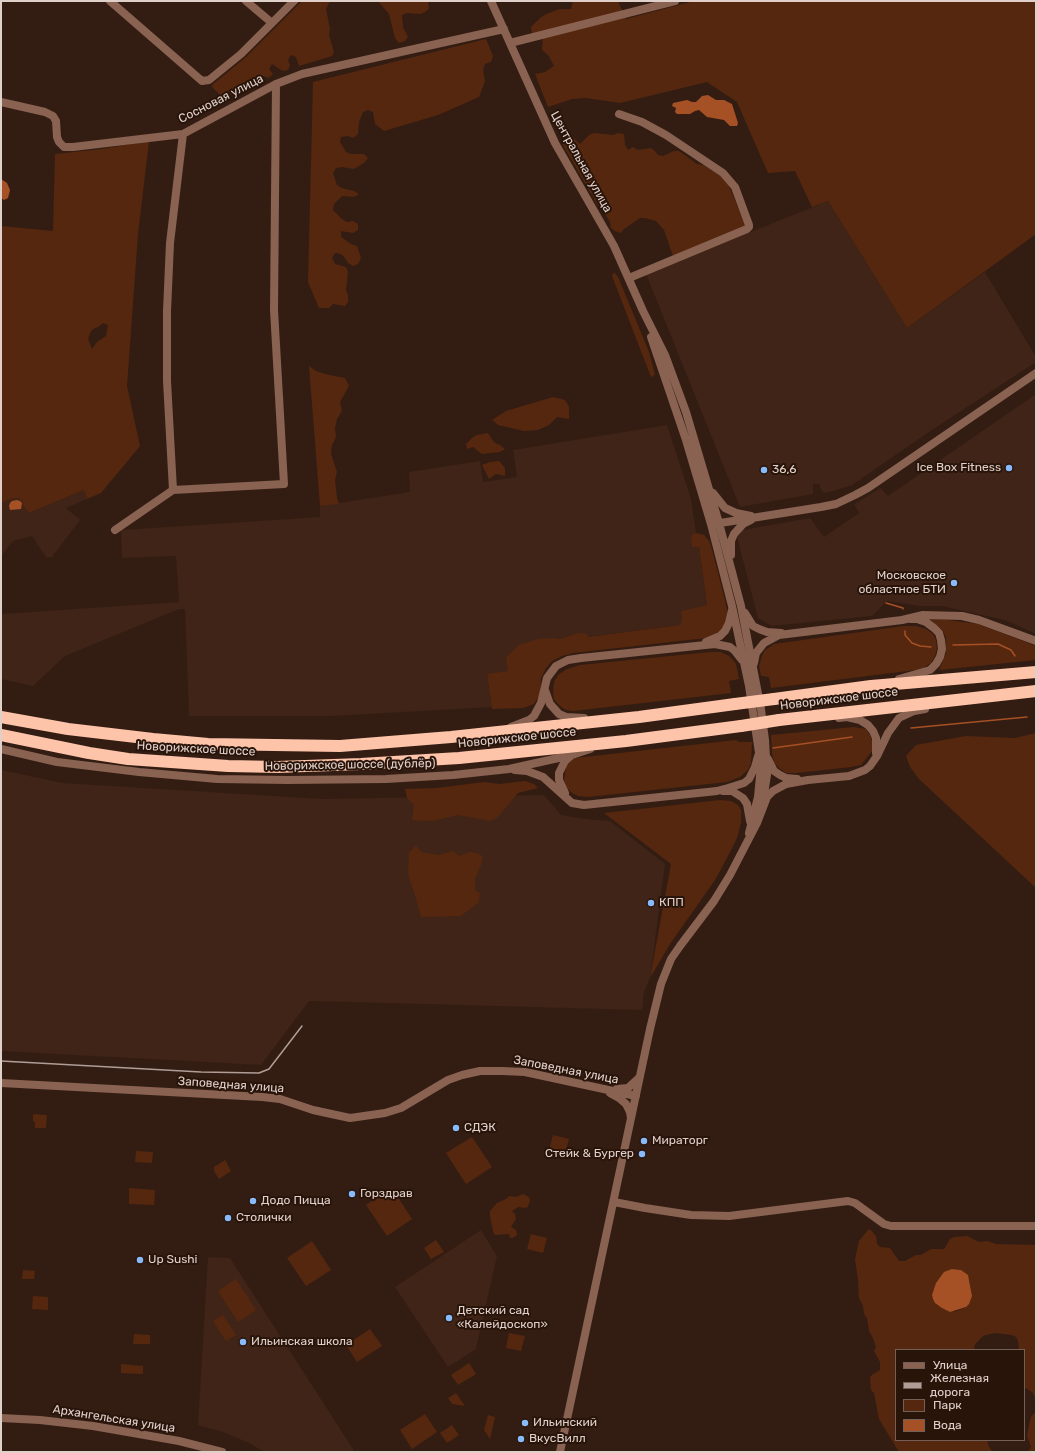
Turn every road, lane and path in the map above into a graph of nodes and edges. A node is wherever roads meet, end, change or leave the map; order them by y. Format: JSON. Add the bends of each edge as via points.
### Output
{"nodes":[{"id":1,"x":110,"y":1,"type":"edge"},
{"id":2,"x":246,"y":1,"type":"edge"},
{"id":3,"x":294,"y":1,"type":"edge"},
{"id":4,"x":491,"y":1,"type":"edge"},
{"id":5,"x":675,"y":1,"type":"edge"},
{"id":6,"x":272,"y":24,"type":"junction"},
{"id":7,"x":504,"y":29,"type":"junction"},
{"id":8,"x":510,"y":43,"type":"junction"},
{"id":9,"x":276,"y":84,"type":"junction"},
{"id":10,"x":1,"y":102,"type":"edge"},
{"id":11,"x":619,"y":114,"type":"dead end"},
{"id":12,"x":183,"y":134,"type":"junction"},
{"id":13,"x":629,"y":278,"type":"junction"},
{"id":14,"x":643,"y":311,"type":"junction"},
{"id":15,"x":1036,"y":373,"type":"edge"},
{"id":16,"x":709,"y":486,"type":"junction"},
{"id":17,"x":173,"y":490,"type":"junction"},
{"id":18,"x":757,"y":517,"type":"junction"},
{"id":19,"x":715,"y":523,"type":"junction"},
{"id":20,"x":115,"y":530,"type":"dead end"},
{"id":21,"x":730,"y":564,"type":"junction"},
{"id":22,"x":732,"y":606,"type":"junction"},
{"id":23,"x":741,"y":606,"type":"junction"},
{"id":24,"x":902,"y":620,"type":"junction"},
{"id":25,"x":794,"y":633,"type":"junction"},
{"id":26,"x":1036,"y":641,"type":"edge"},
{"id":27,"x":700,"y":645,"type":"junction"},
{"id":28,"x":744,"y":662,"type":"junction"},
{"id":29,"x":753,"y":667,"type":"junction"},
{"id":30,"x":1036,"y":672,"type":"edge"},
{"id":31,"x":871,"y":686,"type":"junction"},
{"id":32,"x":544,"y":687,"type":"junction"},
{"id":33,"x":1036,"y":691,"type":"edge"},
{"id":34,"x":982,"y":696,"type":"junction"},
{"id":35,"x":806,"y":716,"type":"junction"},
{"id":36,"x":1,"y":717,"type":"edge"},
{"id":37,"x":639,"y":717,"type":"junction"},
{"id":38,"x":495,"y":732,"type":"junction"},
{"id":39,"x":1,"y":735,"type":"edge"},
{"id":40,"x":626,"y":741,"type":"junction"},
{"id":41,"x":1,"y":749,"type":"edge"},
{"id":42,"x":763,"y":751,"type":"junction"},
{"id":43,"x":572,"y":755,"type":"junction"},
{"id":44,"x":873,"y":761,"type":"junction"},
{"id":45,"x":508,"y":769,"type":"junction"},
{"id":46,"x":808,"y":780,"type":"junction"},
{"id":47,"x":717,"y":791,"type":"junction"},
{"id":48,"x":584,"y":805,"type":"junction"},
{"id":49,"x":761,"y":813,"type":"junction"},
{"id":50,"x":751,"y":824,"type":"junction"},
{"id":51,"x":747,"y":842,"type":"junction"},
{"id":52,"x":641,"y":1073,"type":"junction"},
{"id":53,"x":1,"y":1083,"type":"edge"},
{"id":54,"x":603,"y":1089,"type":"junction"},
{"id":55,"x":636,"y":1096,"type":"junction"},
{"id":56,"x":631,"y":1121,"type":"junction"},
{"id":57,"x":614,"y":1202,"type":"junction"},
{"id":58,"x":1036,"y":1226,"type":"edge"},
{"id":59,"x":1,"y":1418,"type":"edge"},
{"id":60,"x":222,"y":1452,"type":"edge"},
{"id":61,"x":560,"y":1452,"type":"edge"}],
"edges":[{"from":1,"to":6,"type":"street","via":[[202,81],[210,80]]},
{"from":2,"to":6,"type":"street"},
{"from":3,"to":6,"type":"street"},
{"from":4,"to":7,"type":"street","name":"Центральная улица"},
{"from":5,"to":8,"type":"street"},
{"from":7,"to":8,"type":"street","name":"Центральная улица"},
{"from":7,"to":9,"type":"street","name":"Сосновая улица","via":[[307,73]]},
{"from":8,"to":13,"type":"street","name":"Центральная улица","via":[[555,143],[604,227]]},
{"from":9,"to":12,"type":"street","name":"Сосновая улица"},
{"from":9,"to":17,"type":"street","via":[[274,310],[284,484]]},
{"from":10,"to":12,"type":"street","name":"Сосновая улица","via":[[53,116],[56,121],[57,137],[64,147]]},
{"from":11,"to":13,"type":"street","via":[[660,132],[723,173],[735,187],[749,225],[747,229]]},
{"from":12,"to":17,"type":"street","via":[[170,242],[167,311],[167,381]]},
{"from":13,"to":14,"type":"street","name":"Центральная улица"},
{"from":14,"to":16,"type":"street","via":[[665,355]]},
{"from":14,"to":19,"type":"street"},
{"from":15,"to":18,"type":"street","via":[[855,495],[836,504]]},
{"from":16,"to":18,"type":"street","via":[[725,508]]},
{"from":16,"to":19,"type":"street"},
{"from":17,"to":20,"type":"street"},
{"from":18,"to":19,"type":"street"},
{"from":18,"to":21,"type":"street","via":[[743,524],[734,534],[731,541]]},
{"from":19,"to":21,"type":"street"},
{"from":19,"to":22,"type":"street"},
{"from":21,"to":23,"type":"street"},
{"from":22,"to":27,"type":"street","via":[[730,623],[725,631]]},
{"from":22,"to":28,"type":"street"},
{"from":23,"to":25,"type":"street","via":[[749,620],[759,629],[767,632]]},
{"from":23,"to":29,"type":"street"},
{"from":24,"to":25,"type":"street"},
{"from":24,"to":26,"type":"street","via":[[923,615],[962,616]]},
{"from":24,"to":31,"type":"street","via":[[917,619],[934,628],[941,640],[940,657],[930,670]]},
{"from":25,"to":29,"type":"street","via":[[779,635],[764,642],[756,653]]},
{"from":27,"to":28,"type":"street","via":[[730,647]]},
{"from":27,"to":32,"type":"street","via":[[568,660],[550,672]]},
{"from":28,"to":42,"type":"street"},
{"from":29,"to":42,"type":"street","via":[[761,709]]},
{"from":30,"to":31,"type":"highway","name":"Новорижское шоссе"},
{"from":31,"to":37,"type":"highway","name":"Новорижское шоссе","bridge":true},
{"from":32,"to":37,"type":"street","via":[[550,704],[559,714],[566,717]]},
{"from":32,"to":38,"type":"street","via":[[542,703],[534,716],[525,722]]},
{"from":33,"to":34,"type":"highway","name":"Новорижское шоссе"},
{"from":34,"to":35,"type":"highway","name":"Новорижское шоссе"},
{"from":34,"to":44,"type":"street","via":[[904,714],[892,725]]},
{"from":35,"to":40,"type":"highway","name":"Новорижское шоссе","bridge":true},
{"from":35,"to":44,"type":"street","via":[[847,717],[868,725],[876,738]]},
{"from":36,"to":38,"type":"highway","name":"Новорижское шоссе","via":[[108,735],[224,744],[340,746]]},
{"from":37,"to":38,"type":"highway","name":"Новорижское шоссе"},
{"from":39,"to":40,"type":"highway","name":"Новорижское шоссе","via":[[128,759],[278,767],[435,759]]},
{"from":40,"to":43,"type":"street","name":"Новорижское шоссе (дублёр)"},
{"from":41,"to":45,"type":"street","name":"Новорижское шоссе (дублёр)","via":[[57,762],[217,779],[386,779]]},
{"from":42,"to":46,"type":"street","via":[[774,771],[780,775]]},
{"from":42,"to":47,"type":"street","via":[[749,779]]},
{"from":42,"to":49,"type":"street","via":[[767,775]]},
{"from":42,"to":50,"type":"street","via":[[758,797]]},
{"from":43,"to":45,"type":"street","name":"Новорижское шоссе (дублёр)"},
{"from":43,"to":48,"type":"street","via":[[562,766],[559,780],[566,794]]},
{"from":44,"to":46,"type":"street","via":[[865,770],[849,776]]},
{"from":45,"to":48,"type":"street","via":[[527,771],[543,777],[572,803]]},
{"from":46,"to":49,"type":"street","via":[[786,784],[772,791]]},
{"from":47,"to":48,"type":"street"},
{"from":47,"to":50,"type":"street","via":[[732,791],[743,798],[747,804]]},
{"from":49,"to":51,"type":"street"},
{"from":50,"to":51,"type":"street"},
{"from":51,"to":52,"type":"street","via":[[723,887],[680,946],[665,972]]},
{"from":52,"to":54,"type":"street","via":[[628,1088]]},
{"from":52,"to":55,"type":"street"},
{"from":53,"to":54,"type":"street","name":"Заповедная улица","via":[[262,1097],[280,1099],[312,1110],[350,1118],[401,1108],[448,1080],[480,1071],[525,1072]]},
{"from":54,"to":55,"type":"street","name":"Заповедная улица"},
{"from":54,"to":56,"type":"street","via":[[623,1101],[630,1112]]},
{"from":55,"to":56,"type":"street"},
{"from":56,"to":57,"type":"street"},
{"from":57,"to":58,"type":"street","via":[[691,1214],[729,1216],[848,1201],[891,1226]]},
{"from":57,"to":61,"type":"street"},
{"from":59,"to":60,"type":"street","name":"Архангельская улица","via":[[93,1426],[179,1441]]}]}
